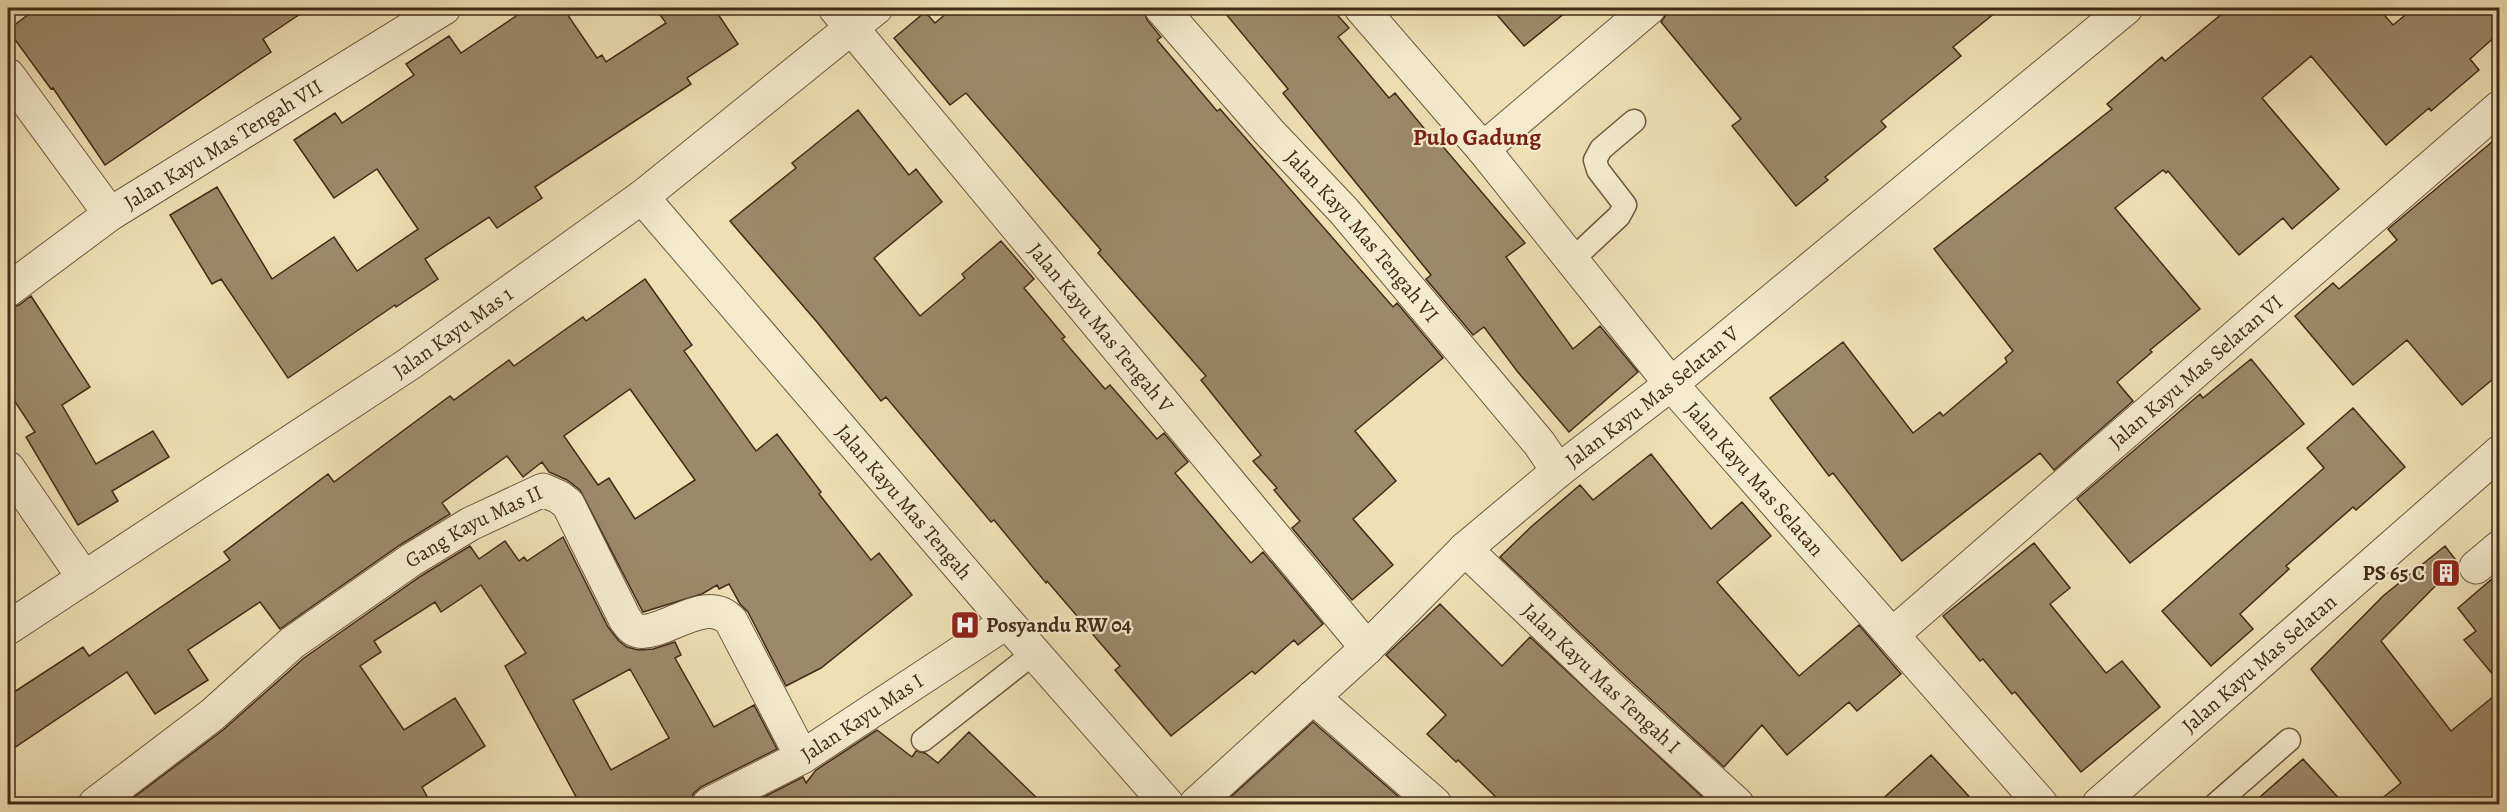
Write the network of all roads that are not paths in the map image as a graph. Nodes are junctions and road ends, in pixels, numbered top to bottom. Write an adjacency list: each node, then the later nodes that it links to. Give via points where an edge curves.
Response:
1 (444, 8): 12 (street, Jalan Kayu Mas Tengah VII)
2 (1161, 8): 18 (street, Jalan Kayu Mas Tengah VI, via 1344,211 1539,443)
3 (1362, 8): 10 (street, Jalan Kayu Mas Selatan)
4 (1649, 8): 10 (street)
5 (2126, 8): 15 (street, Jalan Kayu Mas Selatan V)
6 (854, 14): 11 (street, Jalan Kayu Mas 1); 24 (street, Jalan Kayu Mas Tengah V)
7 (8, 75): 12 (street)
8 (2499, 107): 23 (street, Jalan Kayu Mas Selatan VI)
9 (1634, 121): 13 (lane, via 1601,149 1595,160 1598,170 1625,205 1620,216)
10 (1483, 149): 13 (street, Jalan Kayu Mas Selatan)
11 (642, 197): 20 (street, Jalan Kayu Mas 1, via 409,364); 21 (street, Jalan Kayu Mas Tengah)
12 (110, 214): 14 (street, Jalan Kayu Mas Tengah VII)
13 (1572, 260): 15 (street, Jalan Kayu Mas Selatan)
14 (8, 290)
15 (1671, 384): 18 (street, Jalan Kayu Mas Selatan V); 23 (street, Jalan Kayu Mas Selatan)
16 (2499, 452): 37 (street, Jalan Kayu Mas Selatan)
17 (8, 468): 20 (street)
18 (1558, 471): 19 (street, Jalan Kayu Mas Selatan V)
19 (1465, 549): 24 (street, Jalan Kayu Mas Selatan V); 35 (street, Jalan Kayu Mas Tengah I)
20 (84, 578): 22 (street, Jalan Kayu Mas 1)
21 (1007, 622): 25 (street, Jalan Kayu Mas Tengah); 29 (street, Jalan Kayu Mas I)
22 (8, 628)
23 (1892, 635): 36 (street, Jalan Kayu Mas Selatan)
24 (1366, 648): 26 (street, Jalan Kayu Mas Selatan V)
25 (1034, 653): 27 (lane); 32 (street, Jalan Kayu Mas Tengah)
26 (1313, 697): 33 (street, Jalan Kayu Mas Selatan V); 34 (street)
27 (923, 740)
28 (2289, 740): 38 (lane)
29 (802, 757): 30 (street, Gang Kayu Mas II, via 725,615 719,611 643,631 632,628 568,504 543,490 470,524 292,643 212,715); 31 (street, Jalan Kayu Mas I)
30 (95, 804)
31 (709, 804)
32 (1167, 804)
33 (1196, 804)
34 (1436, 804)
35 (1737, 804)
36 (2041, 804)
37 (2100, 804)
38 (2216, 804)

